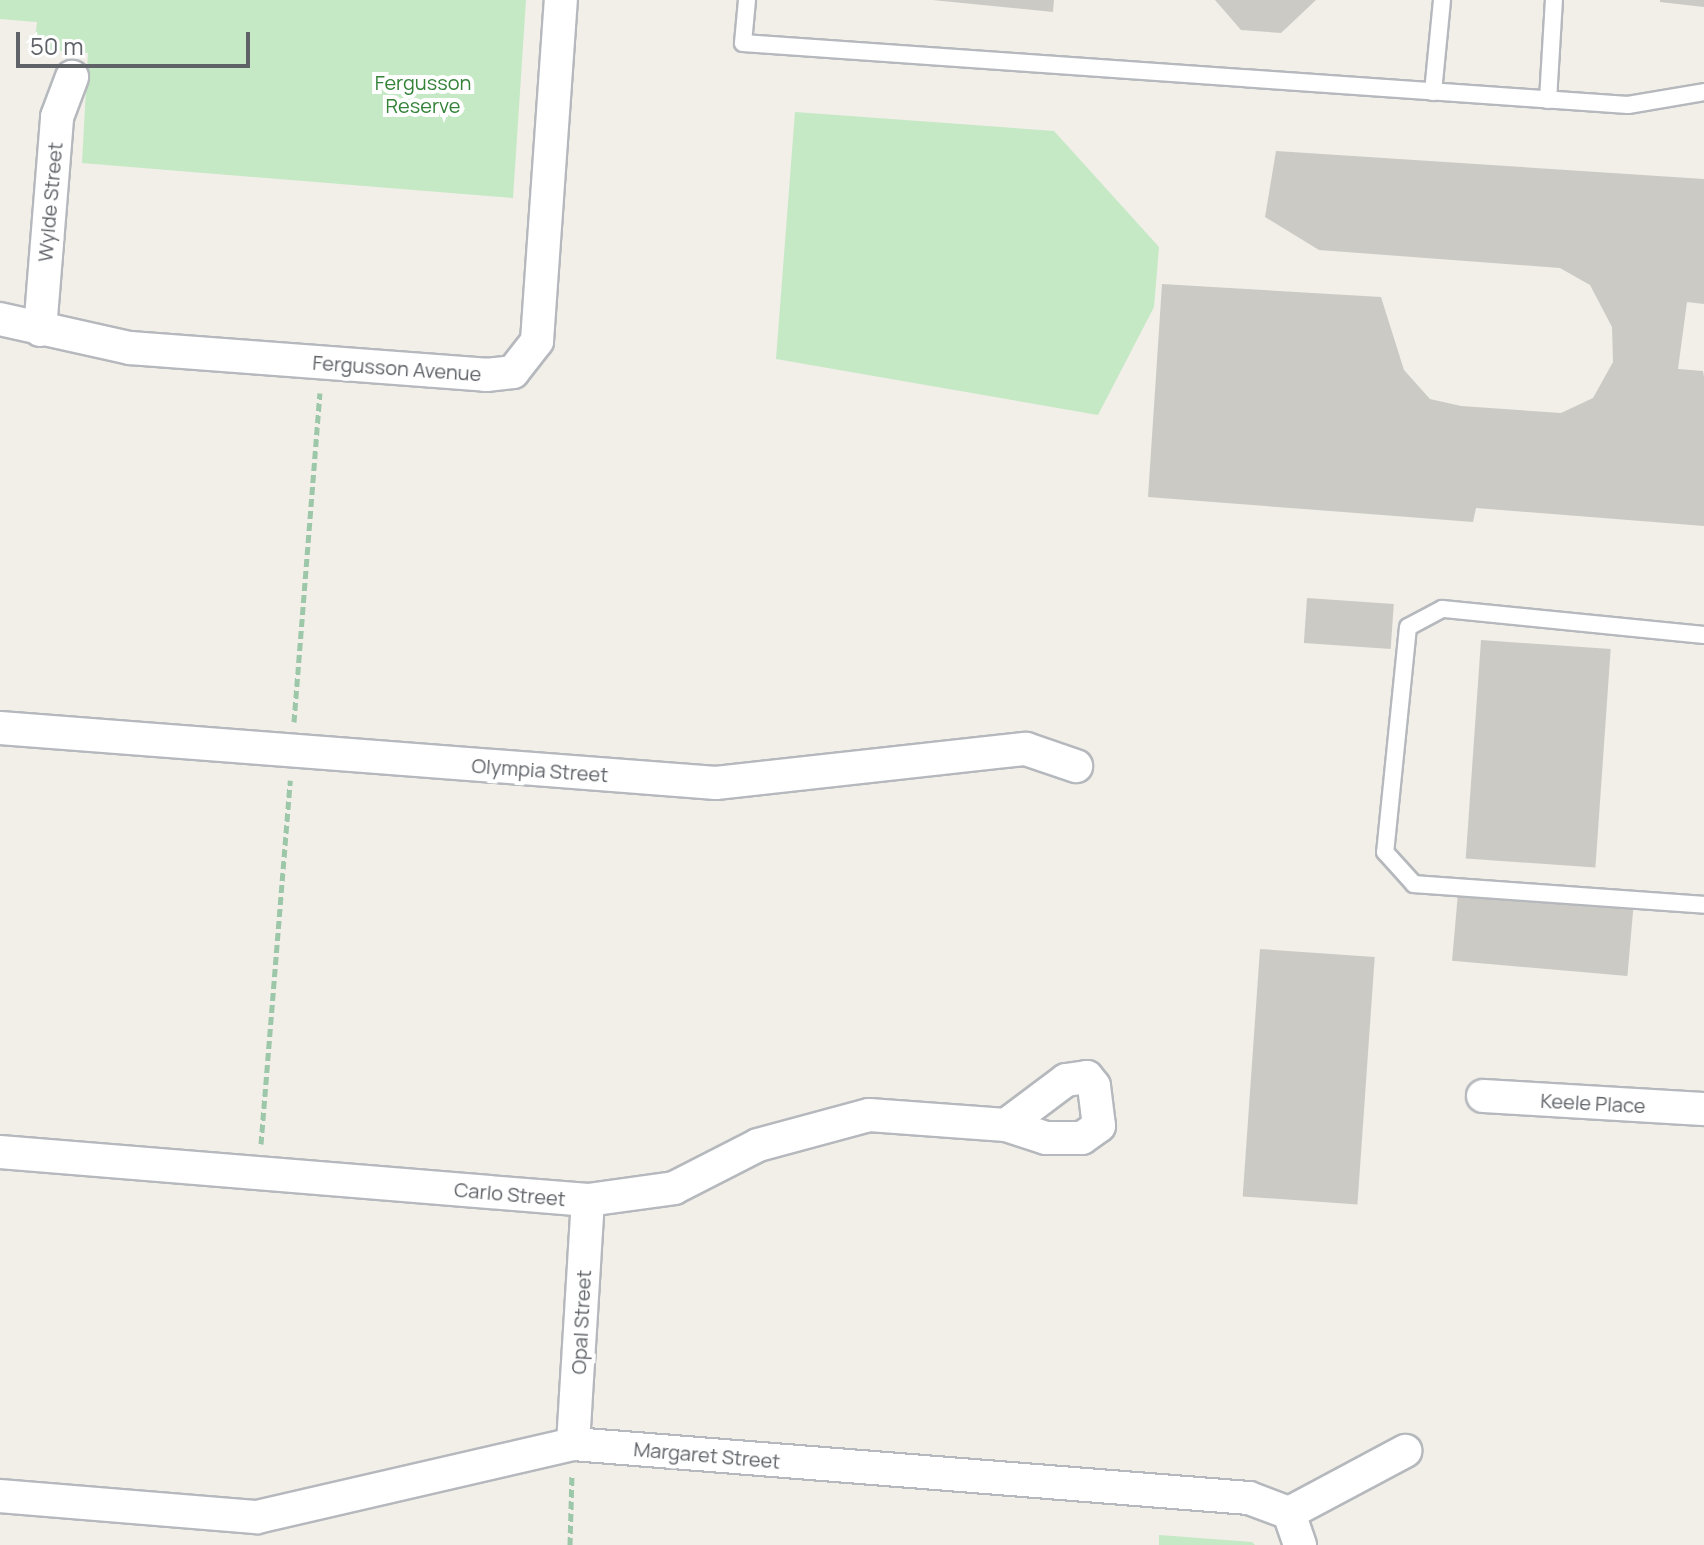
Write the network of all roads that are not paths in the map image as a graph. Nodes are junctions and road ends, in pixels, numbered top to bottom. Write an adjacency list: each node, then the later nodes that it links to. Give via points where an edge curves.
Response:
1 (561, 0): 10 (street, Fergusson Avenue, via 537,341 513,372 486,375 130,348)
2 (747, 0): 6 (lane, via 743,43)
3 (1442, 0): 6 (lane)
4 (1554, 0): 8 (lane)
5 (72, 77): 10 (street, Wylde Street, via 57,117)
6 (1433, 92): 8 (lane)
7 (1704, 92): 8 (lane, via 1628,105)
8 (1548, 100)
9 (0, 319): 10 (street, Fergusson Avenue)
10 (40, 330)
11 (1704, 635): 14 (lane, via 1442,609 1408,627 1385,852 1414,884)
12 (0, 728): 13 (street, Olympia Street, via 716,783 1026,749)
13 (1076, 766)
14 (1704, 905)
15 (1483, 1096): 16 (street, Keele Place)
16 (1704, 1109)
17 (1006, 1125): 19 (street, Carlo Street, via 869,1115 758,1145 674,1188)
18 (0, 1152): 19 (street, Carlo Street)
19 (588, 1200): 20 (street, Opal Street)
20 (573, 1444): 22 (street, Margaret Street, via 257,1517); 23 (street, Margaret Street, via 1249,1498)
21 (1405, 1451): 23 (street)
22 (0, 1496)
23 (1289, 1513): 24 (street)
24 (1300, 1545)

